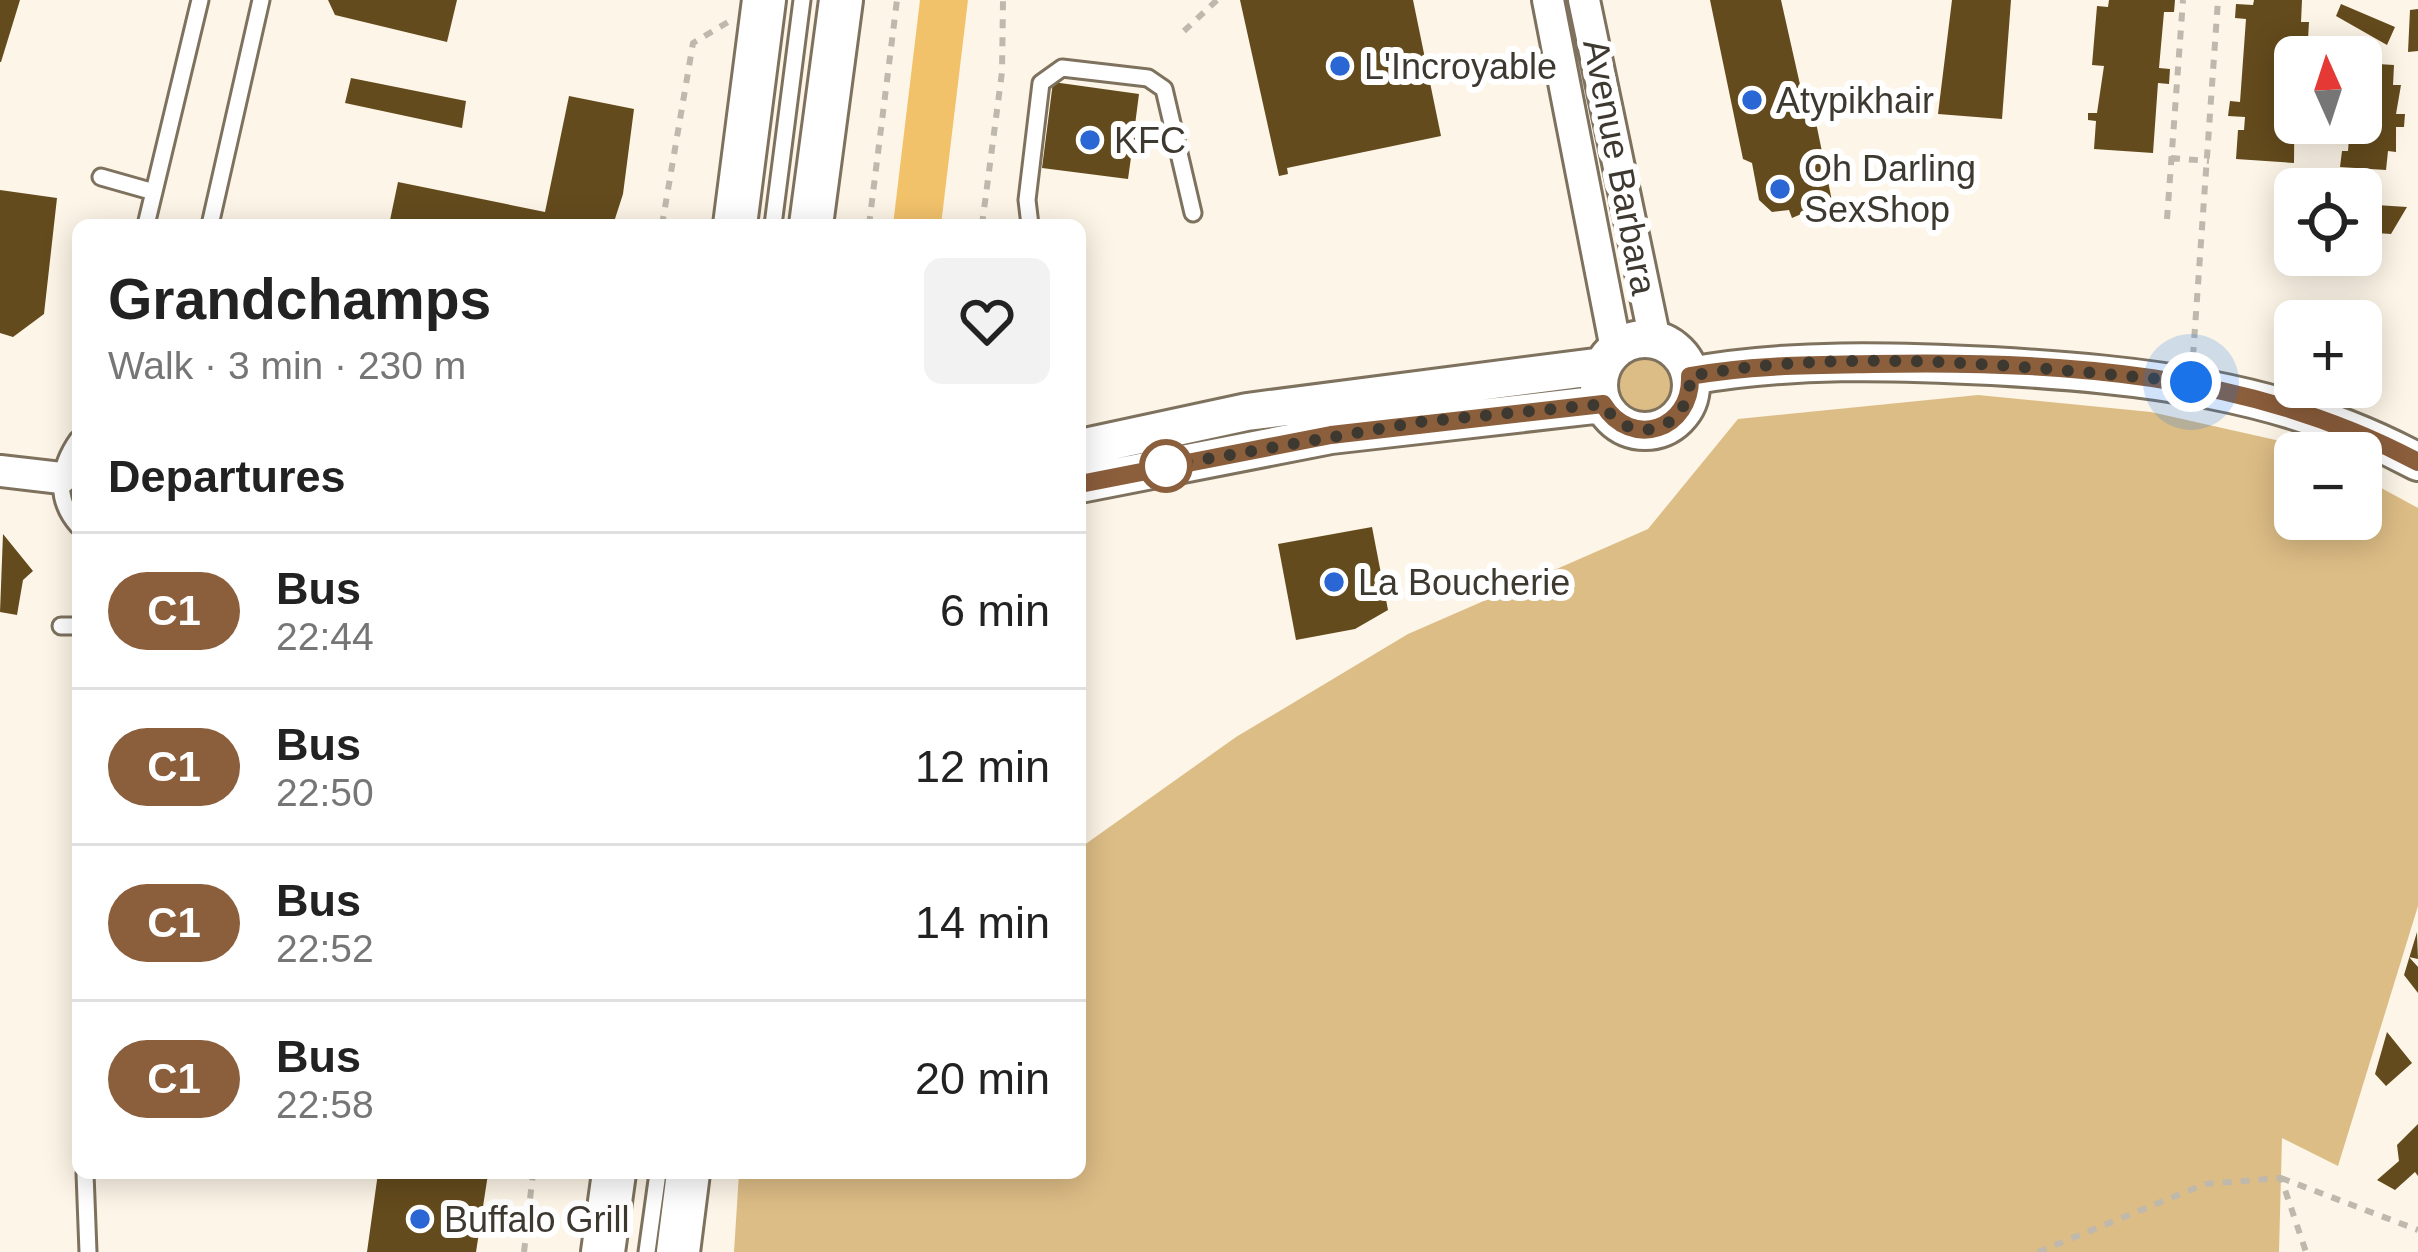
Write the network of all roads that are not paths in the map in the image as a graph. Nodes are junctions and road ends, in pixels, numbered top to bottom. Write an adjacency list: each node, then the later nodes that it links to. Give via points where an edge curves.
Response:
1 (200, 0): 9 (lane)
2 (261, 0): 12 (lane)
3 (802, 0): 14 (lane)
4 (841, 0): 15 (main road)
5 (1548, 0): 18 (street, Avenue Barbara)
6 (1584, 0): 17 (street, Avenue Barbara)
7 (747, 10): 13 (main road)
8 (101, 177): 9 (lane)
9 (154, 192): 11 (lane)
10 (1193, 213): 16 (lane, via 1164,88 1148,78 1062,68 1041,83)
11 (147, 219)
12 (212, 219)
13 (735, 219)
14 (774, 219)
15 (812, 219)
16 (1029, 219)
17 (1654, 340): 18 (street); 19 (street, via 1678,353)
18 (1609, 358): 20 (street); 21 (street, via 1247,412)
19 (1690, 376): 20 (street, via 1678,418 1651,431 1622,425); 23 (street, via 1741,367 1927,363 2191,382 2345,425)
20 (1603, 404): 26 (street, via 1331,435)
21 (1086, 447)
22 (72, 453): 25 (lane)
23 (2418, 462)
24 (0, 471): 25 (street)
25 (61, 478): 27 (lane)
26 (1086, 483)
27 (72, 516)
28 (86, 1179): 32 (lane)
29 (613, 1179): 33 (main road)
30 (657, 1179): 34 (lane)
31 (687, 1179): 35 (main road)
32 (88, 1252)
33 (603, 1252)
34 (647, 1252)
35 (678, 1252)

